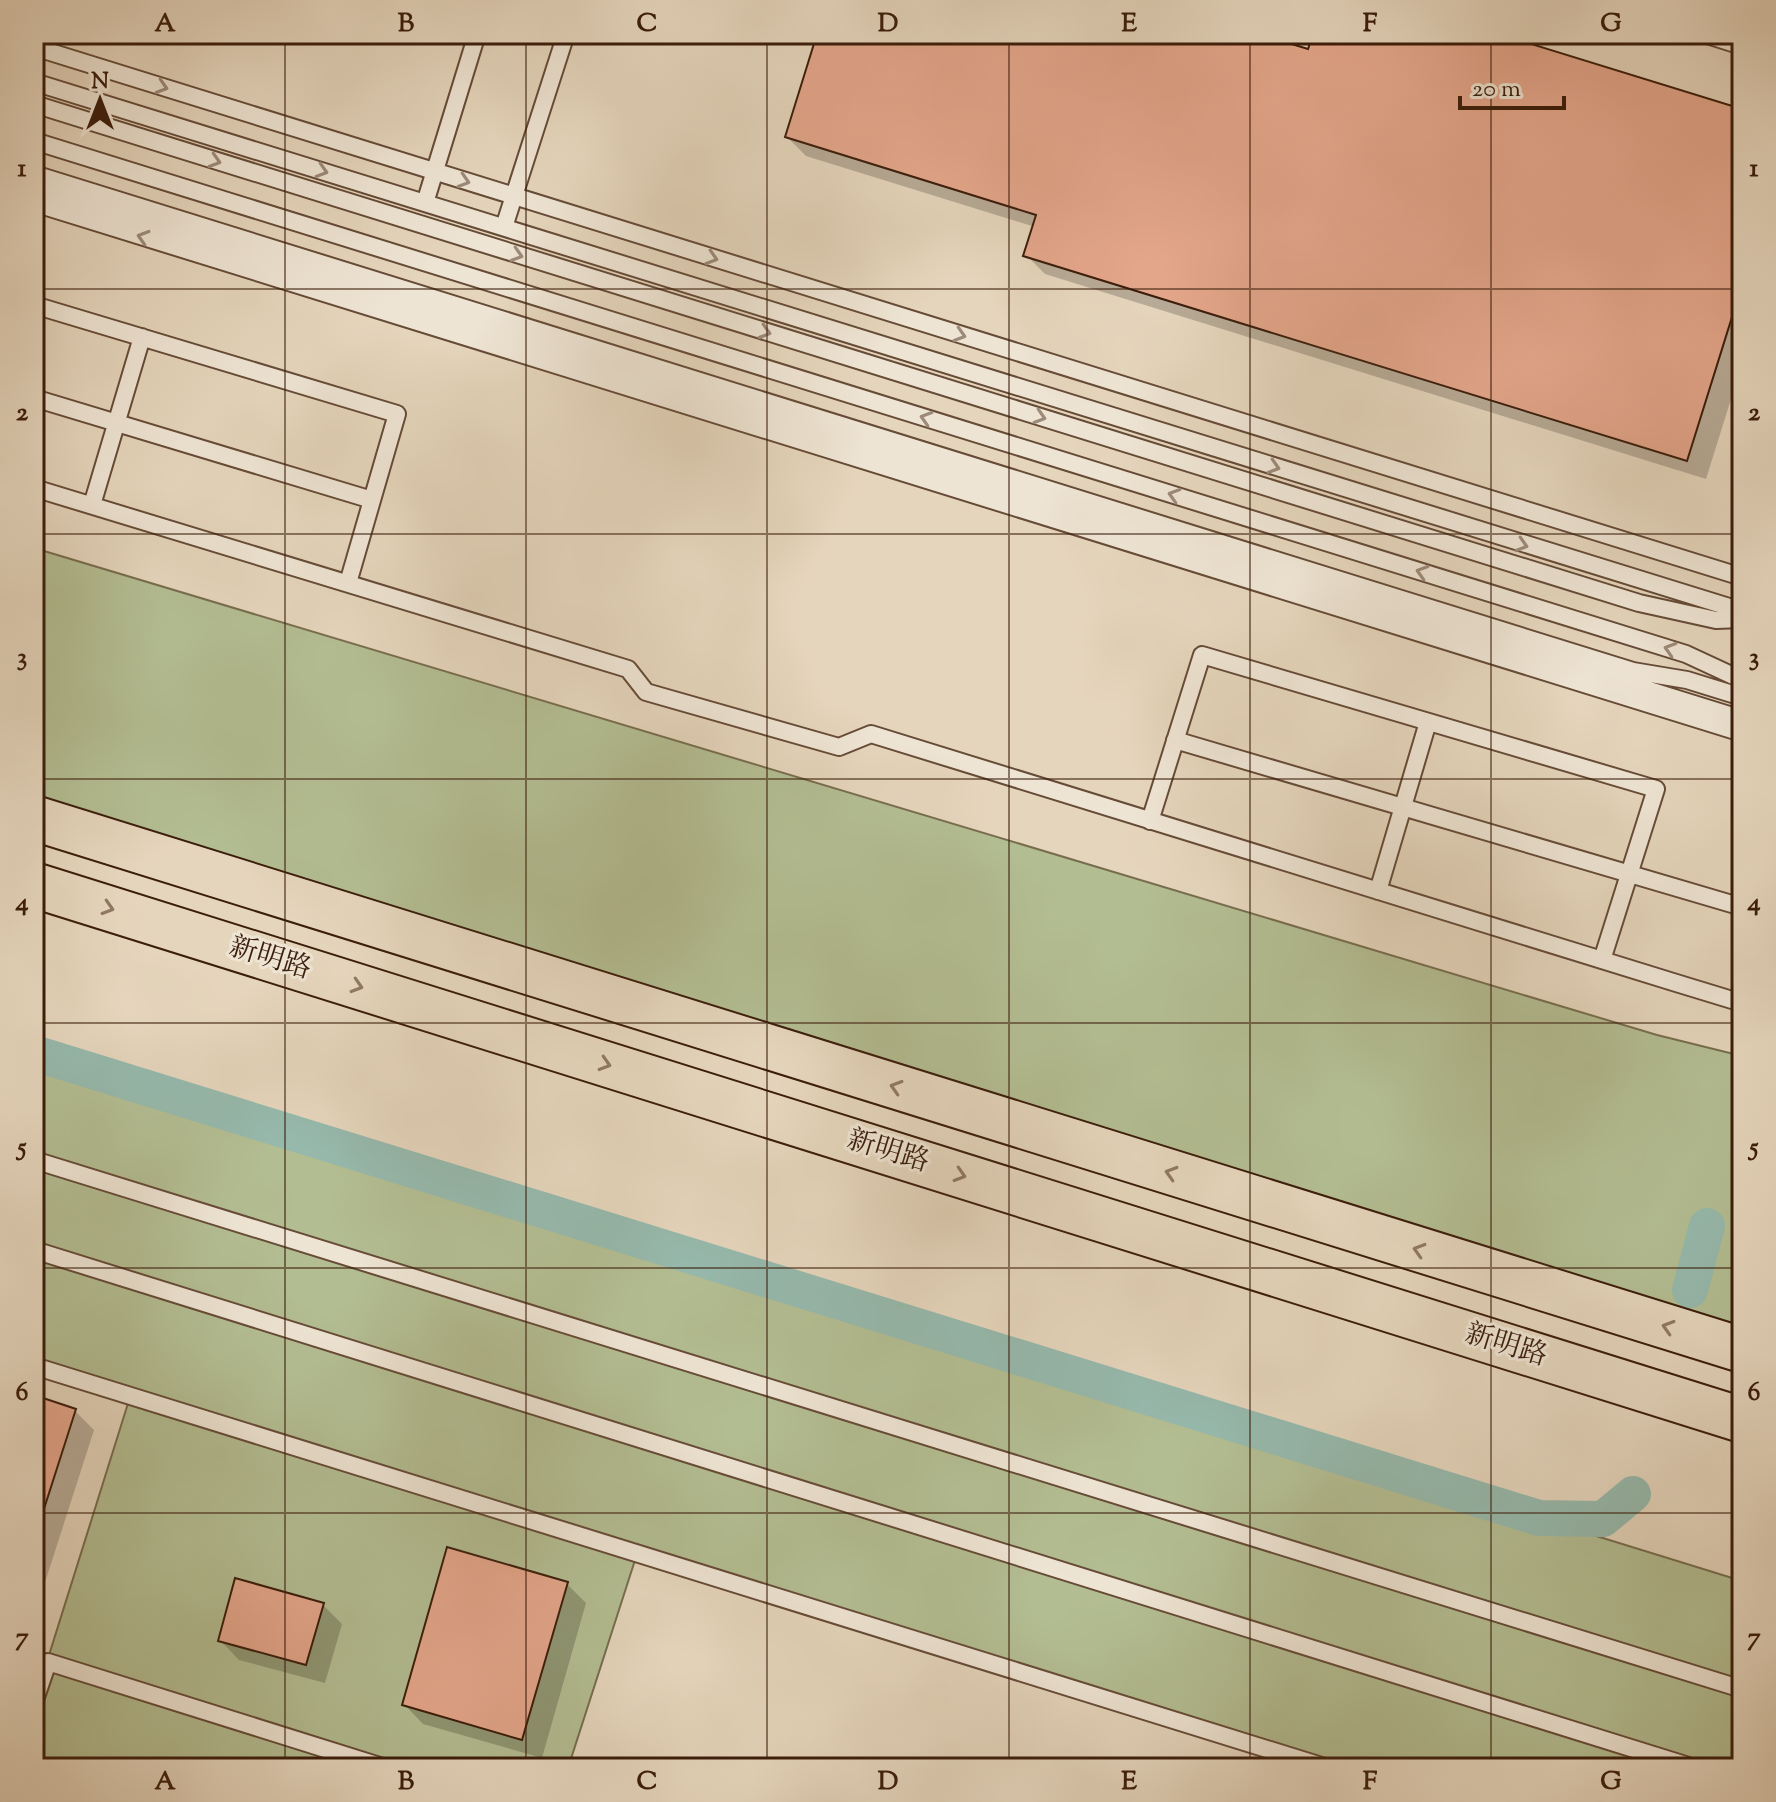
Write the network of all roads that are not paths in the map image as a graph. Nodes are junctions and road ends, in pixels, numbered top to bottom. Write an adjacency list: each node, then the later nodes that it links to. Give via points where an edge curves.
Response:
1 (477, 34): 9 (lane)
2 (566, 34): 12 (lane)
3 (1704, 34): 4 (lane)
4 (1742, 46)
5 (34, 47): 9 (lane, one-way to 9)
6 (34, 82): 14 (lane, one-way to 14)
7 (34, 104): 26 (lane, one-way to 26, via 1639,603 1716,620)
8 (34, 141): 27 (lane, one-way to 8, via 1671,649)
9 (434, 172): 12 (lane, one-way to 12); 14 (lane)
10 (34, 174): 28 (lane, via 1633,671)
11 (34, 188): 29 (lane)
12 (514, 196): 15 (lane); 23 (lane, one-way to 23)
13 (34, 203): 31 (lane, one-way to 13)
14 (425, 203): 15 (lane)
15 (504, 227): 25 (lane, one-way to 25)
16 (34, 305): 17 (lane)
17 (142, 337): 19 (lane); 21 (lane, via 397,414)
18 (34, 398): 19 (lane)
19 (116, 423): 21 (lane); 22 (lane)
20 (34, 488): 22 (lane)
21 (372, 500): 24 (lane)
22 (92, 505): 24 (lane)
23 (1742, 577)
24 (348, 583): 35 (lane, via 628,669 646,692 839,747 871,734)
25 (1742, 611)
26 (1742, 619)
27 (1742, 680)
28 (1742, 697)
29 (1742, 719)
30 (1428, 722): 32 (lane, via 1202,655); 33 (lane); 36 (lane, via 1656,789)
31 (1742, 733)
32 (1175, 740): 33 (lane); 35 (lane)
33 (1403, 807): 36 (lane); 38 (lane)
34 (34, 818): 44 (main road, one-way to 34)
35 (1150, 821): 38 (lane)
36 (1627, 873): 39 (lane); 40 (lane)
37 (34, 885): 46 (main road, 新明路, one-way to 46)
38 (1378, 891): 40 (lane)
39 (1742, 907)
40 (1602, 960): 41 (lane)
41 (1742, 1000)
42 (34, 1160): 47 (lane)
43 (34, 1250): 51 (lane)
44 (1742, 1350)
45 (34, 1366): 50 (lane)
46 (1742, 1420)
47 (1742, 1689)
48 (34, 1703): 49 (lane, via 48,1662)
49 (386, 1768)
50 (1328, 1768)
51 (1695, 1768)

